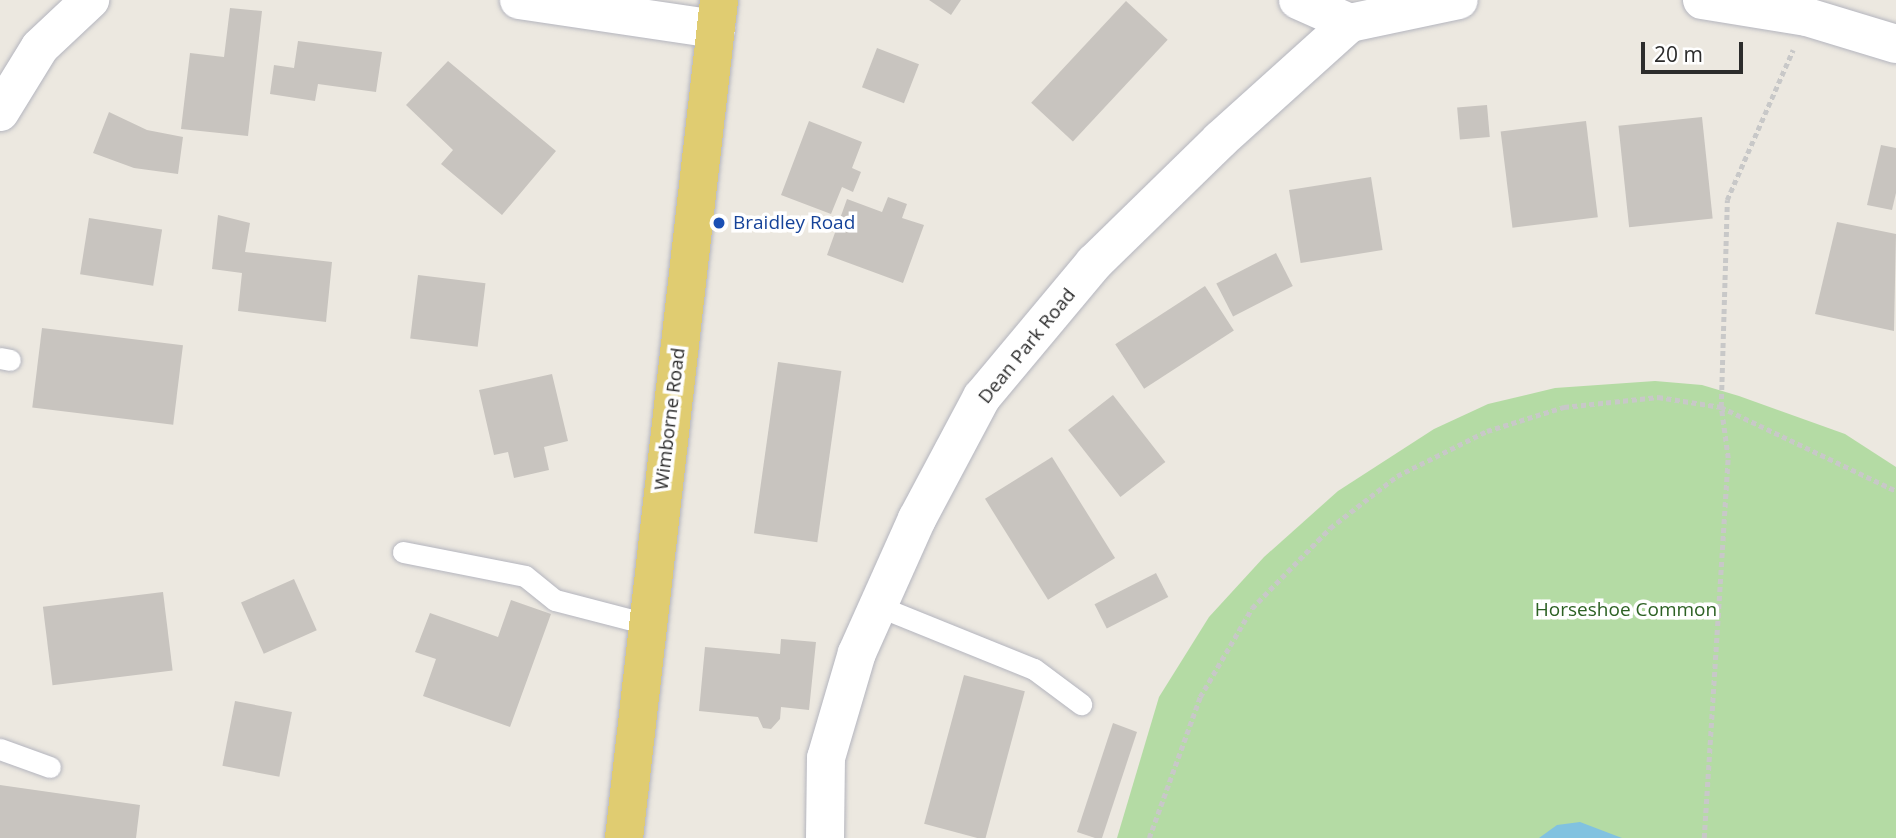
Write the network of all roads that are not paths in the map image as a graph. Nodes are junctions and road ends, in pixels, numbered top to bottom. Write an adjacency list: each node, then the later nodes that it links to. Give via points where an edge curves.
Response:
1 (90, 0): 9 (street, via 40,47)
2 (521, 0): 6 (street)
3 (1298, 0): 7 (street)
4 (1459, 0): 7 (street)
5 (1702, 0): 8 (street, via 1807,17)
6 (718, 15): 12 (main road, Wimborne Road)
7 (1350, 23): 11 (street, Dean Park Road, via 1220,140 1094,263 982,397 917,519)
8 (1896, 44)
9 (0, 111)
10 (403, 552): 12 (lane, via 525,576 555,600)
11 (878, 606): 13 (lane, via 1034,669); 17 (street, Dean Park Road, via 857,653 826,758)
12 (647, 624): 16 (main road, Wimborne Road)
13 (1081, 704)
14 (0, 749): 15 (lane)
15 (50, 767)
16 (626, 837)
17 (825, 838)

